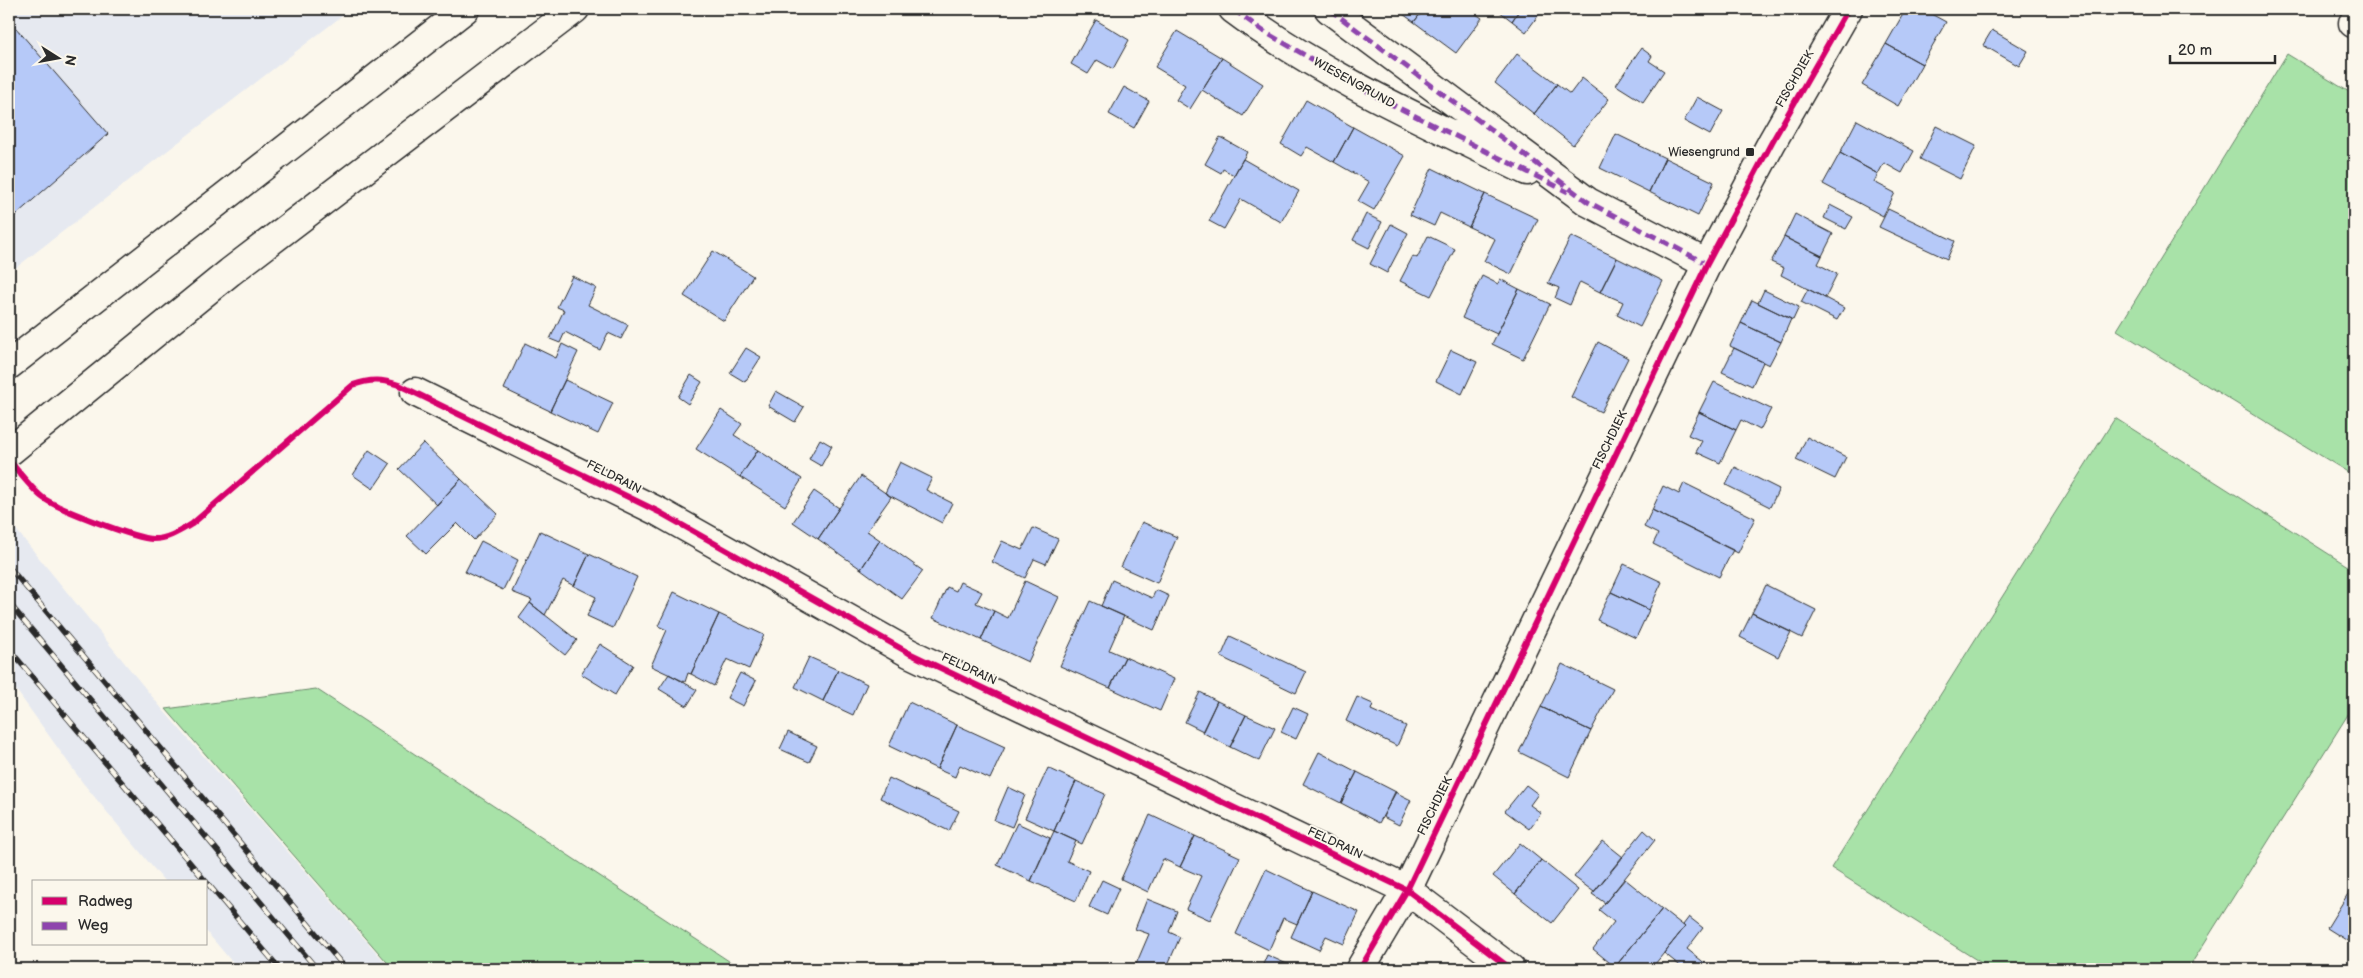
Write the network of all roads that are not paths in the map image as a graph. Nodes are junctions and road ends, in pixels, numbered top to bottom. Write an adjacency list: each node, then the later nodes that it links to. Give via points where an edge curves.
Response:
1 (465, 9): 8 (main road)
2 (575, 9): 10 (main road, via 230,272)
3 (1233, 9): 6 (main road, WIESENGRUND, via 1263,31 1379,98)
4 (1329, 9): 6 (main road, WIESENGRUND)
5 (1848, 9): 7 (main road, FISCHDIEK)
6 (1588, 202): 7 (main road, WIESENGRUND)
7 (1706, 264): 11 (main road, FISCHDIEK)
8 (9, 365)
9 (415, 392): 11 (main road, FELDRAIN, via 659,512 901,649)
10 (9, 452)
11 (1407, 890): 12 (main road, FISCHDIEK); 13 (main road, FELDRAIN)
12 (1360, 969)
13 (1511, 969)

